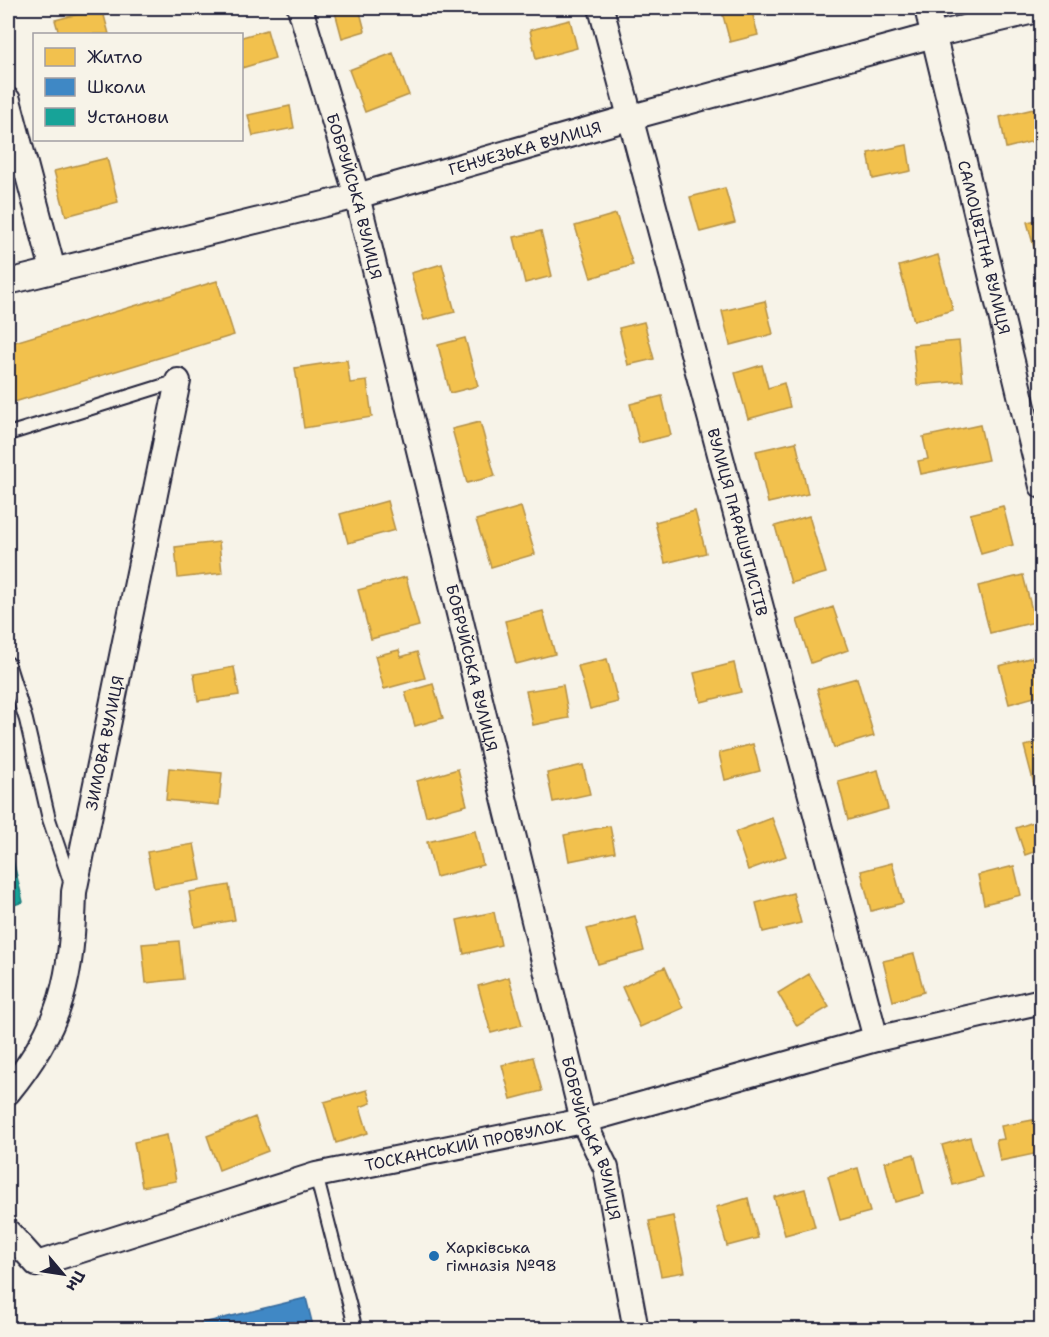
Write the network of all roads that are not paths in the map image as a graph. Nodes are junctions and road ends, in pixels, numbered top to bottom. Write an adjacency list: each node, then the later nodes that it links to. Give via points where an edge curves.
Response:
1 (300, 8): 8 (street, БОБРУЙСЬКА ВУЛИЦЯ)
2 (602, 8): 7 (street, ВУЛИЦЯ ПАРАШУТИСТІВ)
3 (927, 8): 5 (street, САМОЦВІТНА ВУЛИЦЯ)
4 (1041, 9): 5 (street, ГЕНУЕЗЬКА ВУЛИЦЯ)
5 (934, 35): 7 (street, ГЕНУЕЗЬКА ВУЛИЦЯ); 13 (street, САМОЦВІТНА ВУЛИЦЯ)
6 (8, 100): 9 (street)
7 (632, 117): 8 (street, ГЕНУЕЗЬКА ВУЛИЦЯ); 17 (street, ВУЛИЦЯ ПАРАШУТИСТІВ)
8 (357, 196): 9 (street, ГЕНУЕЗЬКА ВУЛИЦЯ); 19 (street, БОБРУЙСЬКА ВУЛИЦЯ)
9 (53, 270): 10 (street, ГЕНУЕЗЬКА ВУЛИЦЯ)
10 (8, 282)
11 (178, 381): 12 (lane); 15 (street, ЗИМОВА ВУЛИЦЯ)
12 (8, 434)
13 (1041, 486)
14 (8, 663): 15 (lane, via 49,819)
15 (74, 892): 18 (street, ЗИМОВА ВУЛИЦЯ, via 68,979 53,1026 28,1068)
16 (1041, 1001): 17 (street, ТОСКАНСЬКИЙ ПРОВУЛОК)
17 (876, 1039): 19 (street, ТОСКАНСЬКИЙ ПРОВУЛОК)
18 (8, 1092)
19 (583, 1121): 20 (street, ТОСКАНСЬКИЙ ПРОВУЛОК); 23 (street, БОБРУЙСЬКА ВУЛИЦЯ, via 606,1168)
20 (316, 1175): 21 (street, ТОСКАНСЬКИЙ ПРОВУЛОК, via 37,1264); 22 (lane)
21 (8, 1232)
22 (356, 1329)
23 (636, 1329)

